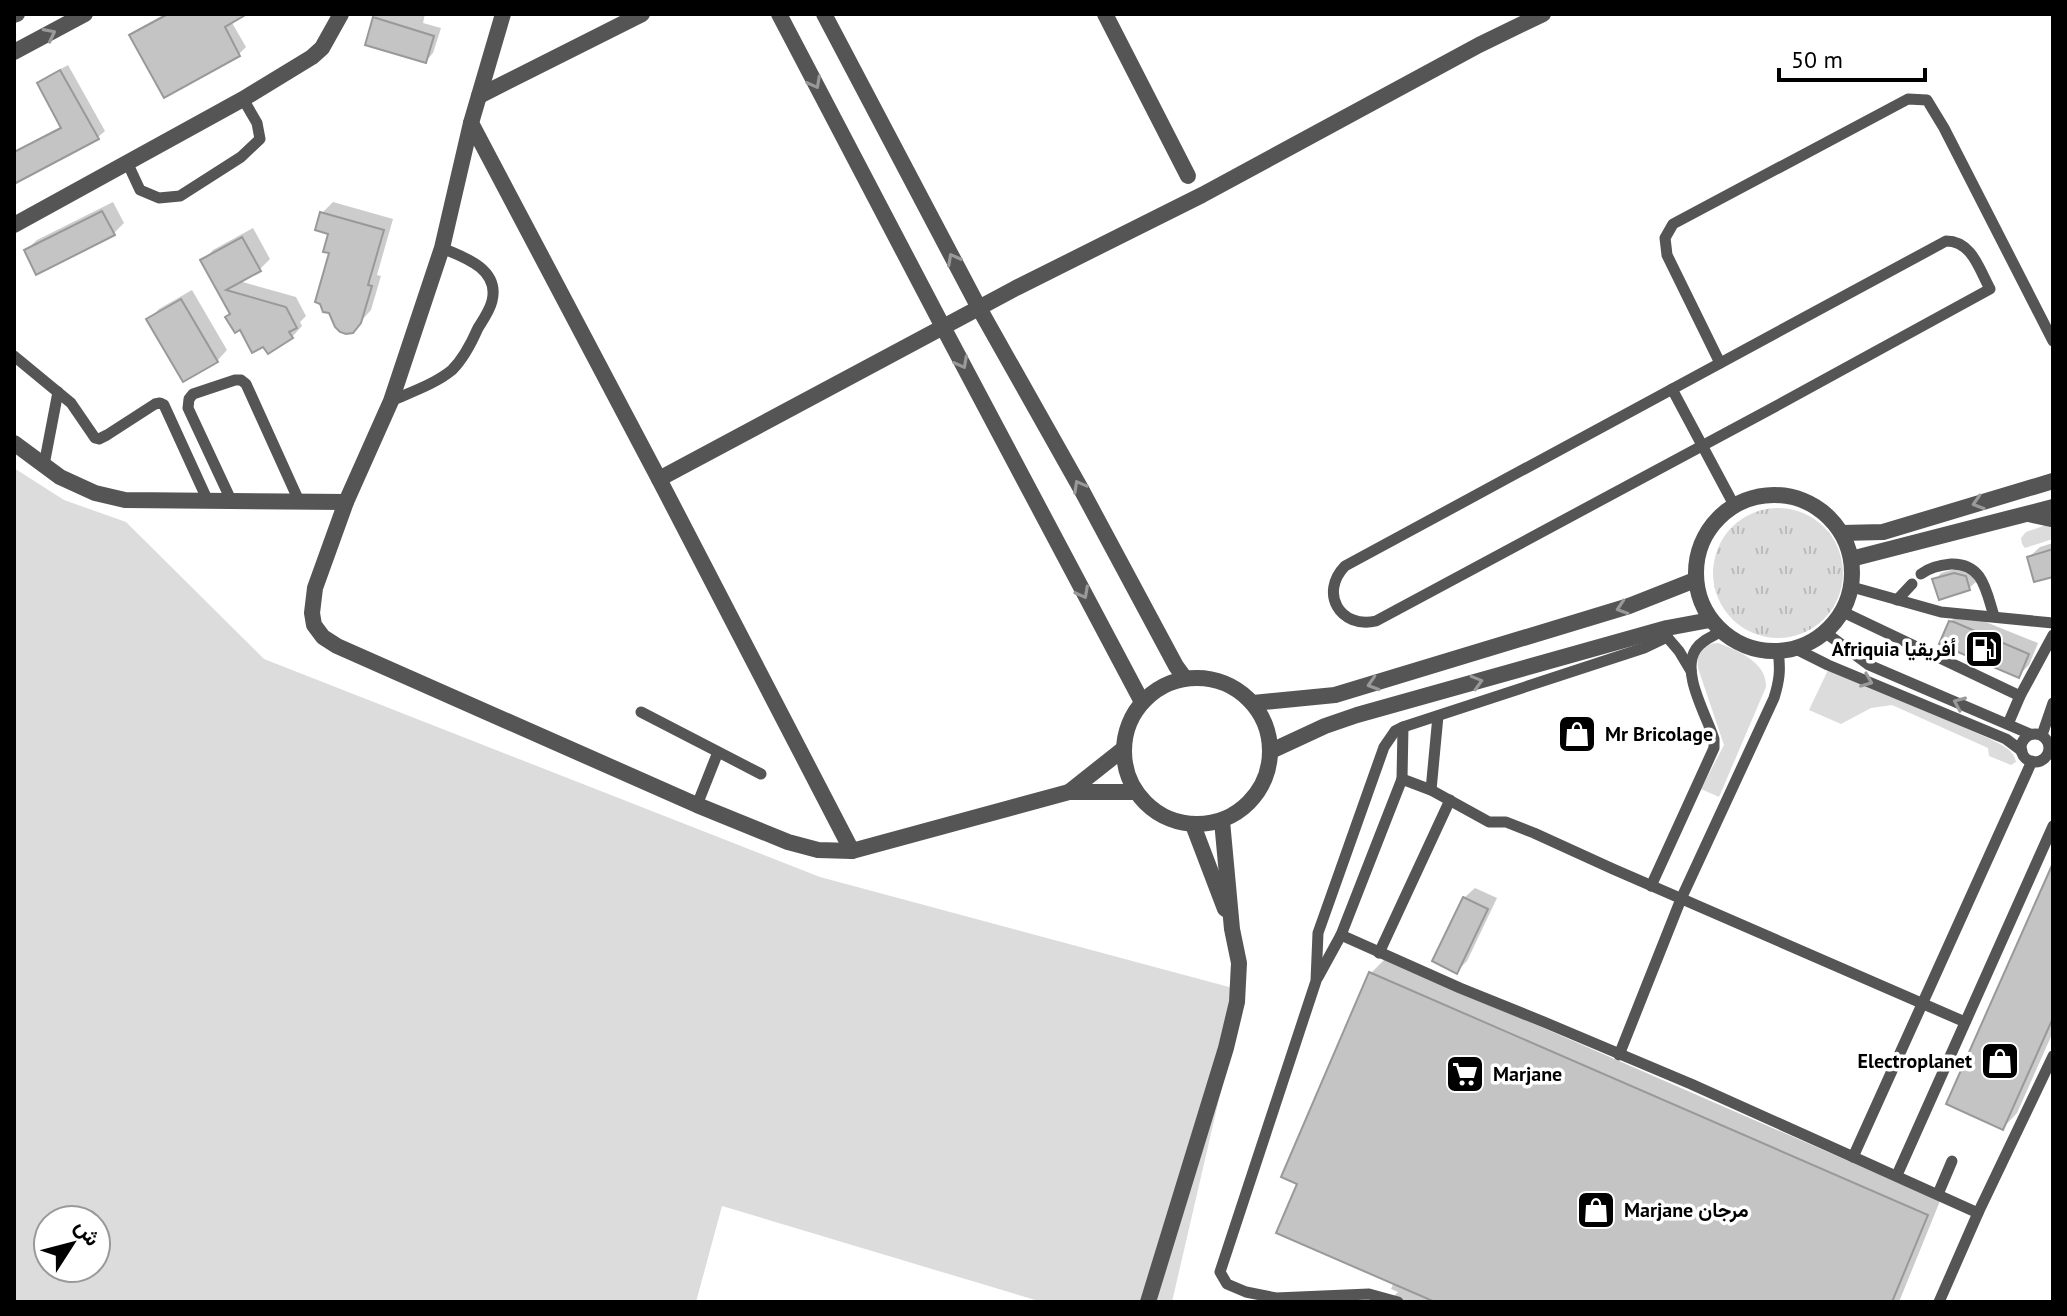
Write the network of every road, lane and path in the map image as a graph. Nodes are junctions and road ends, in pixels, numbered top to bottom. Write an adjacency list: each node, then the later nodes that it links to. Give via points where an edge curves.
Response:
1 (85, 14): 9 (street, one-way to 1)
2 (341, 14): 11 (street, via 312,57)
3 (503, 14): 10 (street)
4 (642, 14): 10 (street)
5 (779, 14): 18 (street, one-way to 18)
6 (824, 14): 17 (street, one-way to 6)
7 (1105, 14): 14 (street)
8 (1543, 14): 17 (street)
9 (14, 52)
10 (479, 96): 12 (street)
11 (243, 99): 13 (street); 13 (lane, via 260,139 180,196 159,198 140,190)
12 (471, 123): 16 (street); 28 (street)
13 (127, 162): 15 (street)
14 (1188, 176)
15 (14, 225)
16 (442, 248): 24 (street); 24 (lane, via 482,269 490,278 492,300 465,356 451,371)
17 (979, 308): 18 (street); 55 (street, one-way to 17)
18 (943, 327): 28 (street); 57 (street, one-way to 57)
19 (2053, 341): 21 (lane, via 1944,128 1927,100 1908,99 1673,224 1665,238 1667,255)
20 (14, 356): 23 (lane)
21 (1720, 363): 22 (lane); 26 (lane, via 1946,241 1968,249 1990,289)
22 (1672, 389): 26 (lane); 26 (lane, via 1345,566 1334,580 1337,607 1358,622 1376,621)
23 (58, 392): 27 (lane); 30 (lane, via 99,439 155,404 164,405)
24 (391, 401): 33 (street)
25 (14, 443): 27 (street)
26 (1702, 446): 34 (lane)
27 (44, 465): 30 (street, via 95,493 125,500)
28 (659, 479): 80 (street)
29 (2053, 481): 38 (street, one-way to 38, via 1883,532)
30 (207, 499): 31 (street)
31 (231, 500): 32 (street); 32 (lane, via 188,408 193,394 241,380)
32 (299, 501): 33 (street)
33 (346, 502): 76 (street, via 315,588 312,613 323,637)
34 (1734, 505): 38 (street, via 1757,496 1805,501); 41 (street, via 1704,537)
35 (2053, 507): 36 (street)
36 (2026, 515): 37 (lane); 39 (street)
37 (2053, 522)
38 (1842, 533): 39 (street)
39 (1851, 559): 43 (street)
40 (1921, 574): 46 (lane, via 1943,564 1973,568)
41 (1695, 580): 48 (street, via 1700,601); 58 (street, one-way to 58, via 1629,606 1335,695)
42 (1912, 584): 44 (lane)
43 (1852, 587): 44 (lane); 45 (street)
44 (1897, 600): 46 (lane, via 1941,612)
45 (1843, 612): 50 (street); 56 (lane)
46 (1994, 616): 47 (lane)
47 (2053, 623)
48 (1716, 626): 49 (street); 53 (street, via 1752,649); 54 (lane, via 1697,647)
49 (1667, 633): 54 (lane); 61 (lane, via 1644,648); 66 (street, one-way to 49, via 1357,715)
50 (1826, 633): 52 (street); 62 (lane, one-way to 50, via 1869,665)
51 (2053, 635): 56 (lane)
52 (1796, 649): 53 (street); 67 (lane, one-way to 67, via 2006,739)
53 (1778, 652): 82 (lane, via 1780,680 1774,698)
54 (1691, 672): 81 (lane, via 1714,748)
55 (1184, 677): 57 (street, via 1151,691); 58 (street, via 1215,679)
56 (2020, 696): 62 (lane)
57 (1142, 702): 65 (street, via 1130,718)
58 (1253, 703): 66 (street, via 1264,719)
59 (2052, 708): 64 (lane)
60 (641, 712): 68 (lane)
61 (1438, 716): 63 (lane); 72 (lane)
62 (2008, 724): 64 (lane)
63 (1403, 727): 71 (lane); 86 (lane, via 1384,747 1318,933)
64 (2036, 735): 67 (lane, via 2023,741); 69 (lane, via 2049,744 2047,755)
65 (1122, 750): 73 (street); 74 (street)
66 (1271, 751): 77 (street, via 1267,775 1254,798)
67 (2022, 751): 69 (lane)
68 (718, 752): 70 (lane); 76 (lane)
69 (2032, 761): 87 (lane)
70 (761, 774)
71 (1402, 779): 72 (lane); 84 (lane)
72 (1431, 790): 75 (lane)
73 (1069, 792): 74 (street); 80 (street)
74 (1134, 792): 78 (street, via 1147,806)
75 (1450, 800): 81 (lane, via 1489,822 1520,827); 85 (lane)
76 (697, 805): 80 (street, via 802,847)
77 (1222, 821): 78 (street); 83 (street)
78 (1193, 825): 83 (street)
79 (2053, 826): 88 (lane)
80 (852, 851)
81 (1651, 886): 82 (lane)
82 (1681, 899): 87 (lane); 89 (lane)
83 (1232, 929): 96 (street, via 1239,963 1237,1002)
84 (1341, 935): 85 (lane); 86 (lane)
85 (1379, 953): 89 (lane)
86 (1316, 981): 97 (lane, via 1220,1272 1227,1284 1276,1298 1369,1294)
87 (1923, 1003): 88 (lane); 91 (lane)
88 (1965, 1022): 93 (lane)
89 (1619, 1055): 91 (lane)
90 (2053, 1056): 95 (lane)
91 (1853, 1157): 93 (lane)
92 (1952, 1161): 94 (lane)
93 (1897, 1175): 94 (lane)
94 (1938, 1194): 95 (lane)
95 (1978, 1213): 98 (lane)
96 (1148, 1302)
97 (1398, 1302)
98 (1939, 1302)

